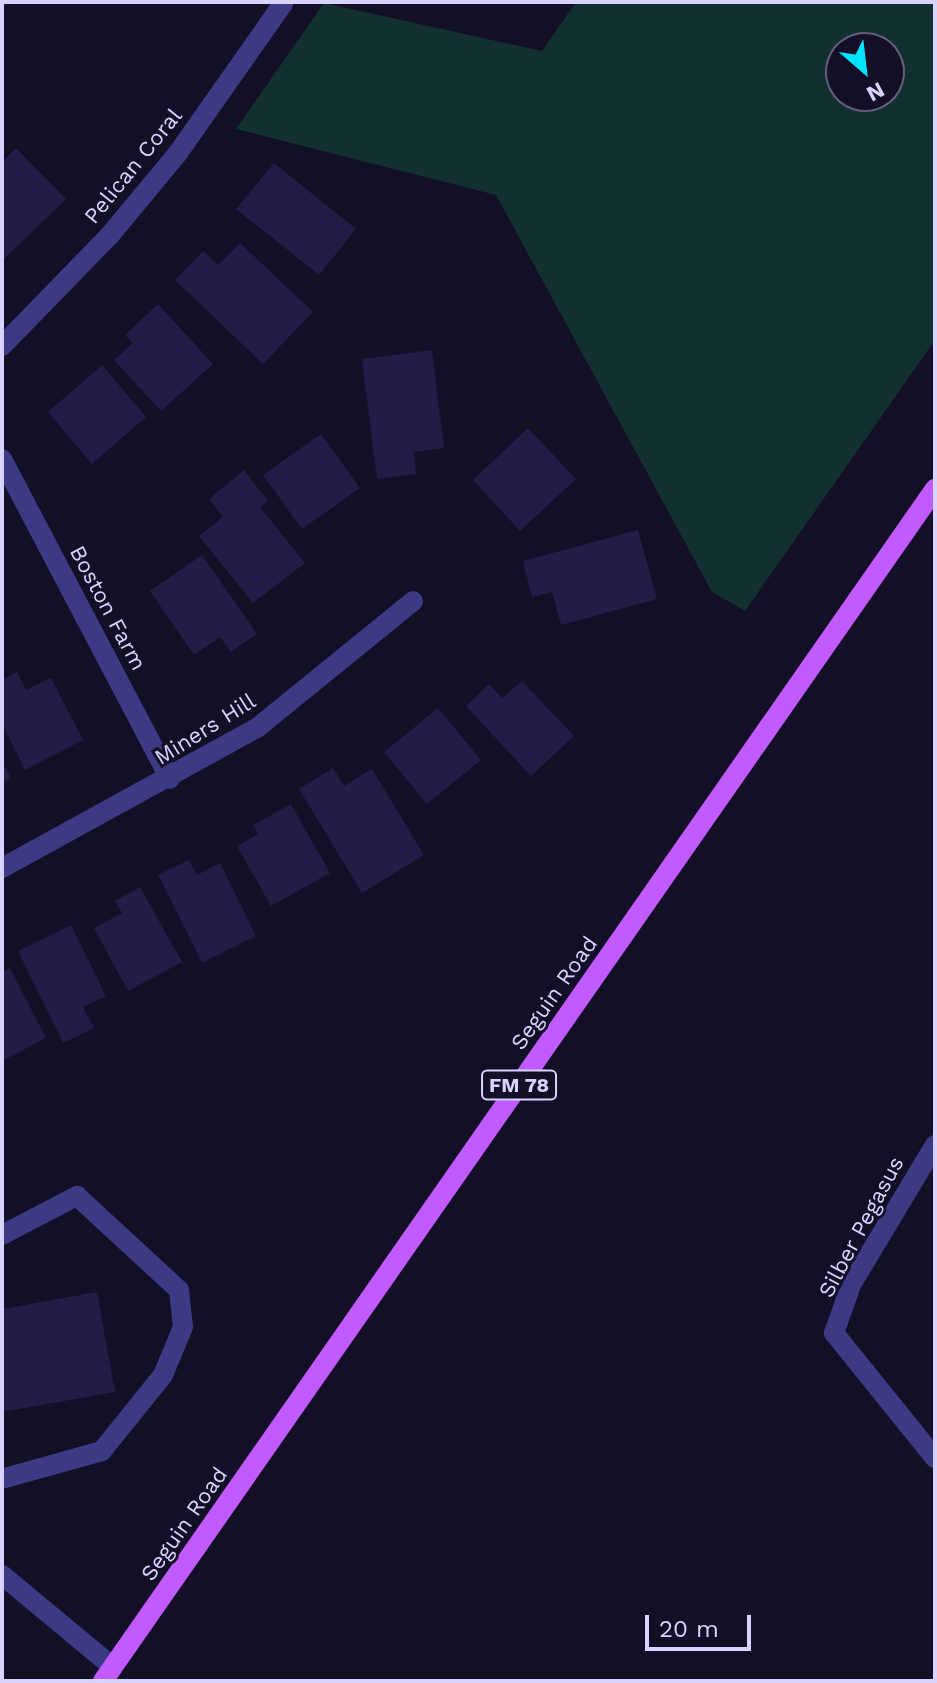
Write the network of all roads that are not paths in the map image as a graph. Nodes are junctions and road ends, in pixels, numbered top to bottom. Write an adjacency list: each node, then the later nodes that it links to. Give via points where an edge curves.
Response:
1 (284, 2): 2 (street, Pelican Coral, via 110,235)
2 (2, 346)
3 (2, 459): 6 (street, Boston Farm)
4 (935, 489): 13 (main road, Seguin Road / FM 78)
5 (413, 601): 6 (street, Miners Hill, via 257,728)
6 (170, 779): 7 (street, Miners Hill)
7 (2, 868)
8 (935, 1145): 10 (street, Silber Pegasus, via 851,1285 834,1333)
9 (2, 1235): 11 (street, via 77,1196 179,1290 183,1327 163,1375 102,1451)
10 (935, 1458)
11 (2, 1479)
12 (2, 1575): 13 (street)
13 (108, 1674)

